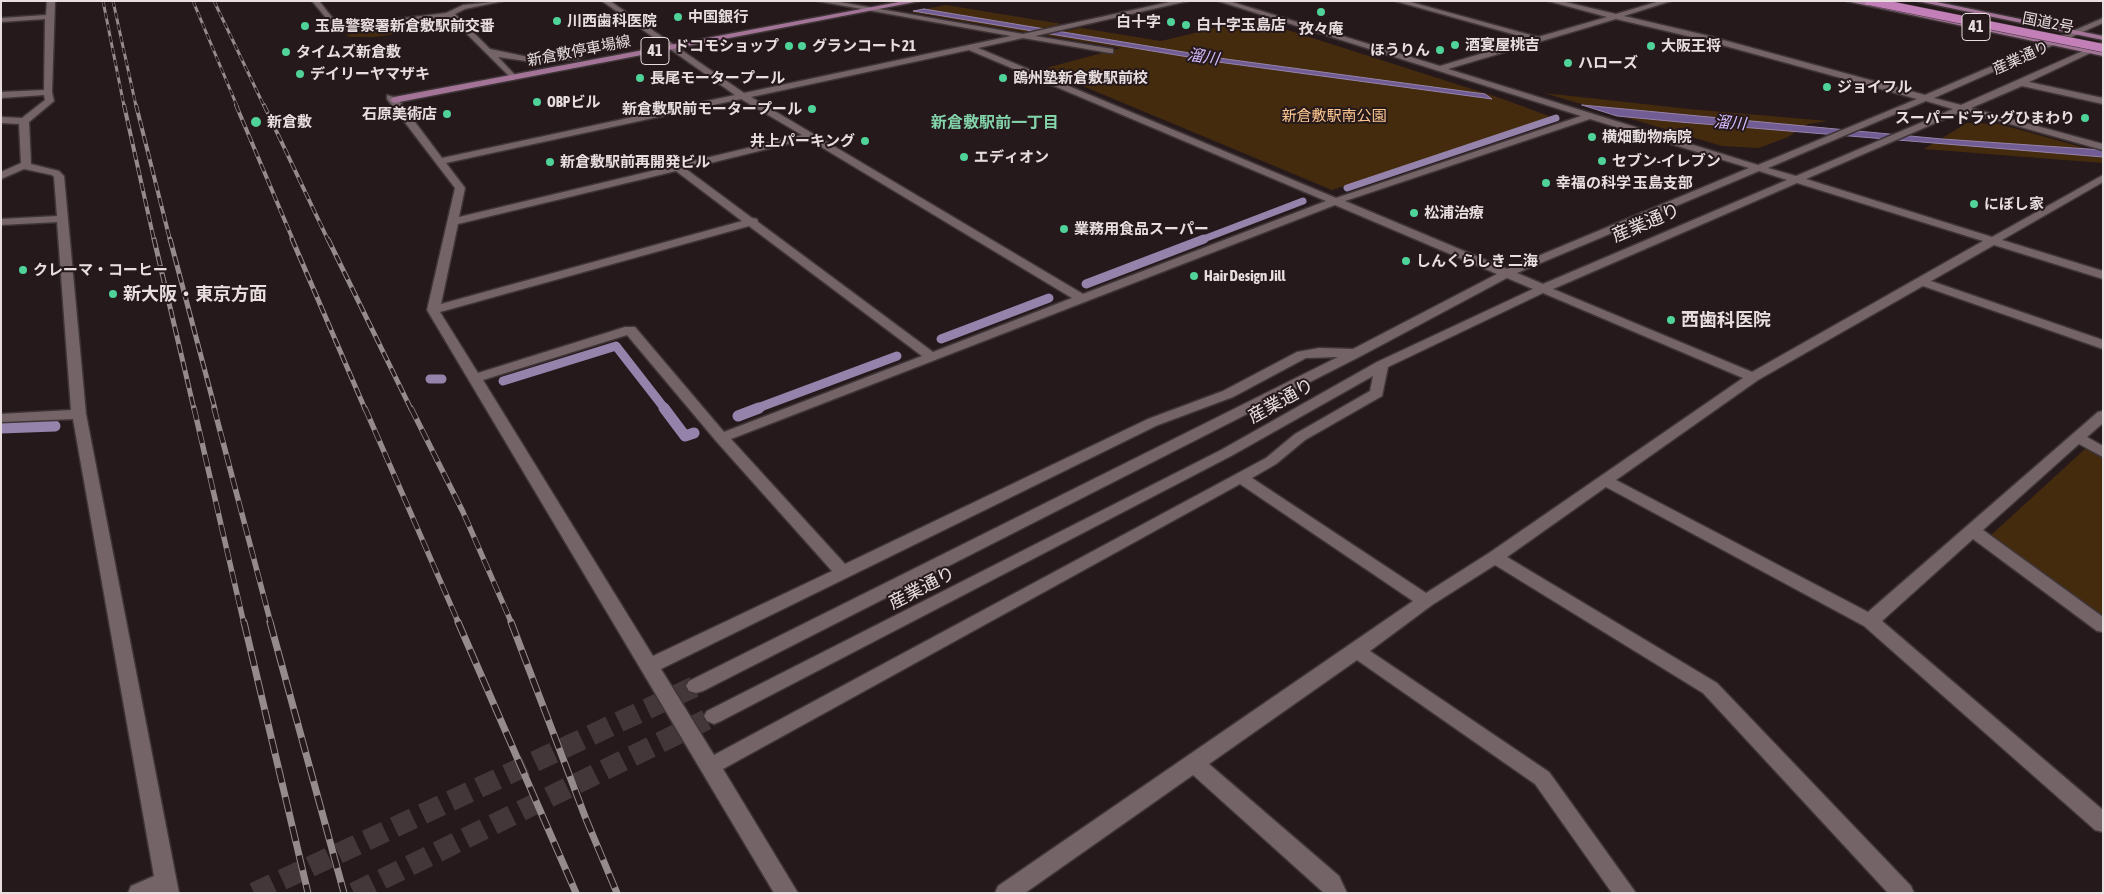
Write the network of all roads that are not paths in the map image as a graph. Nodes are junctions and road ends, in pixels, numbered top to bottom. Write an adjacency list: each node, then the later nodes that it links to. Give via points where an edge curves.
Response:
1 (51, 1): 19 (street)
2 (315, 1): 17 (street, via 337,30)
3 (500, 1): 17 (street, via 463,7)
4 (605, 1): 26 (street)
5 (820, 1): 15 (street)
6 (917, 1): 16 (main road, 新倉敷停車場線 / 41)
7 (1185, 1): 23 (street)
8 (1221, 1): 37 (street)
9 (1398, 1): 25 (street)
10 (1551, 1): 18 (street)
11 (1668, 1): 18 (street)
12 (1849, 1): 27 (main road, 41)
13 (1869, 1): 31 (highway, 国道2号, bridge)
14 (1920, 1): 22 (main road, 41)
15 (846, 6): 16 (main road, 新倉敷停車場線 / 41); 26 (main road, 新倉敷停車場線 / 41)
16 (871, 6): 23 (street); 29 (main road, 新倉敷停車場線 / 41)
17 (448, 15): 32 (street, via 455,18)
18 (1618, 17): 25 (street); 44 (street)
19 (49, 18): 20 (street); 41 (street)
20 (1, 20)
21 (2103, 20): 22 (street, 産業通り)
22 (2076, 32): 24 (main road, 41); 27 (street, 産業通り)
23 (1023, 36): 30 (street); 33 (street)
24 (2103, 38)
25 (1537, 39): 37 (street)
26 (662, 40): 29 (street); 36 (main road, 新倉敷停車場線 / 41)
27 (2053, 43): 34 (main road, 41); 44 (street, 産業通り)
28 (2103, 44): 34 (street, 産業通り)
29 (673, 47): 39 (main road, 新倉敷停車場線 / 41); 43 (street)
30 (969, 47): 43 (street); 60 (street)
31 (2103, 48)
32 (484, 49): 36 (street, via 518,58); 38 (street)
33 (1110, 51)
34 (2089, 51): 35 (main road, 41); 40 (street, 産業通り)
35 (2103, 54)
36 (579, 57): 38 (main road, 新倉敷停車場線 / 41)
37 (1439, 69): 48 (street)
38 (506, 71): 39 (street); 45 (main road, 新倉敷停車場線 / 41, via 410,90)
39 (513, 77): 45 (main road, 新倉敷停車場線 / 41)
40 (2021, 83): 46 (street); 47 (street, 産業通り)
41 (48, 92): 42 (street); 50 (street, via 50,101)
42 (1, 94)
43 (741, 95): 51 (street); 53 (street)
44 (1925, 98): 47 (street); 55 (street, 産業通り)
45 (392, 99): 53 (street)
46 (2103, 101)
47 (1961, 108): 52 (street); 59 (street, 産業通り)
48 (1590, 116): 55 (street); 60 (street)
49 (1, 120): 50 (street)
50 (24, 121): 54 (street)
51 (810, 136): 56 (street); 70 (street)
52 (2103, 147)
53 (440, 161): 64 (street, via 460,188)
54 (26, 164): 57 (street); 61 (street, via 28,168 59,176)
55 (1759, 168): 59 (street); 66 (street, 産業通り)
56 (680, 169): 62 (street); 64 (street)
57 (1, 176)
58 (2103, 178): 65 (street)
59 (1795, 180): 65 (street); 69 (street, 産業通り)
60 (1336, 201): 66 (street); 70 (street)
61 (61, 219): 63 (street); 78 (street)
62 (753, 221): 71 (street); 74 (street)
63 (1, 222)
64 (453, 222): 71 (street)
65 (1992, 241): 67 (street); 68 (street)
66 (1506, 274): 69 (street); 73 (street, 産業通り)
67 (2103, 276)
68 (1924, 282): 72 (street); 76 (street)
69 (1542, 288): 75 (street, 産業通り); 76 (street)
70 (1082, 299): 74 (street)
71 (433, 310): 77 (street)
72 (2103, 345)
73 (1356, 353): 88 (street, via 1302,354 1228,394 1153,422); 94 (street, 産業通り)
74 (932, 357): 82 (street)
75 (1382, 365): 84 (street, via 1377,393 1300,437 1271,461); 95 (street, 産業通り, via 1226,453)
76 (1754, 377): 85 (street)
77 (475, 378): 82 (street, via 630,330); 93 (street)
78 (78, 414): 80 (street); 99 (street)
79 (2103, 415): 81 (street)
80 (1, 418)
81 (2078, 437): 83 (street); 86 (street)
82 (721, 438): 88 (street)
83 (2103, 453)
84 (1241, 478): 89 (street); 97 (street)
85 (1604, 480): 87 (street); 90 (street)
86 (1971, 530): 90 (street); 91 (street)
87 (1495, 557): 89 (street); 105 (street, via 1710,688)
88 (842, 571): 93 (street)
89 (1426, 601): 92 (street)
90 (1870, 621): 98 (street)
91 (2103, 626)
92 (1357, 651): 96 (street); 104 (street, via 1542,778)
93 (650, 666): 97 (street)
94 (696, 686)
95 (714, 716)
96 (1194, 764): 102 (street); 103 (street, via 1331,883)
97 (711, 766): 101 (street)
98 (2103, 823)
99 (166, 887): 100 (street)
100 (139, 893)
101 (787, 893)
102 (1006, 893)
103 (1336, 893)
104 (1625, 893)
105 (1903, 893)

